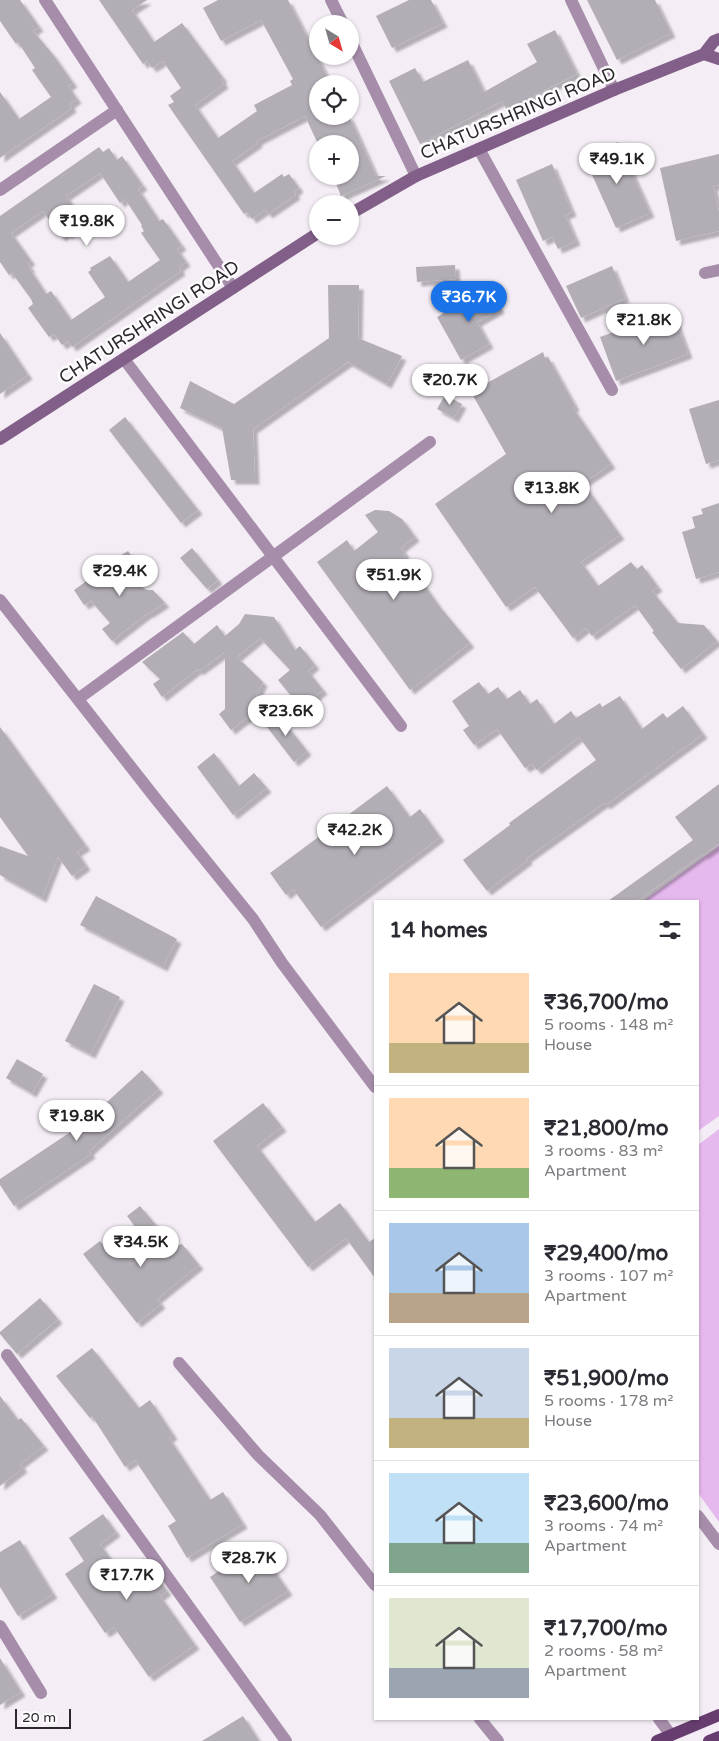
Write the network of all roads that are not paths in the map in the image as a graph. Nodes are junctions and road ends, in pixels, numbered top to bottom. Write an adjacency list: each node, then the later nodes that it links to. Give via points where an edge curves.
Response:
1 (45, 0): 10 (street)
2 (331, 0): 4 (street)
3 (571, 0): 9 (street)
4 (338, 15)
5 (719, 39): 6 (street, CHATURSHRINGI ROAD)
6 (704, 54): 8 (street); 9 (street, CHATURSHRINGI ROAD)
7 (359, 58): 12 (street)
8 (719, 59)
9 (614, 90): 11 (street, CHATURSHRINGI ROAD)
10 (117, 110): 13 (street); 18 (street)
11 (480, 149): 12 (street, CHATURSHRINGI ROAD); 20 (street)
12 (416, 176): 14 (street, CHATURSHRINGI ROAD)
13 (0, 190)
14 (359, 209)
15 (309, 240): 18 (street, CHATURSHRINGI ROAD)
16 (719, 270): 17 (street)
17 (705, 273)
18 (233, 288): 19 (street, CHATURSHRINGI ROAD)
19 (124, 359): 21 (street, CHATURSHRINGI ROAD); 23 (street)
20 (612, 390)
21 (0, 439)
22 (430, 442): 23 (street)
23 (274, 558): 25 (street); 26 (street)
24 (0, 600): 25 (street)
25 (78, 699): 27 (street, via 253,919)
26 (401, 726)
27 (374, 1086)
28 (7, 1355): 40 (street)
29 (179, 1363): 32 (street, via 258,1455 320,1514)
30 (699, 1517): 31 (street)
31 (719, 1544)
32 (374, 1584)
33 (0, 1626): 34 (street)
34 (41, 1693)
35 (719, 1715): 38 (main road)
36 (481, 1720): 41 (street)
37 (660, 1720): 38 (street)
38 (671, 1735): 42 (main road)
39 (719, 1737): 43 (main road)
40 (286, 1741)
41 (498, 1741)
42 (657, 1741)
43 (709, 1741)

